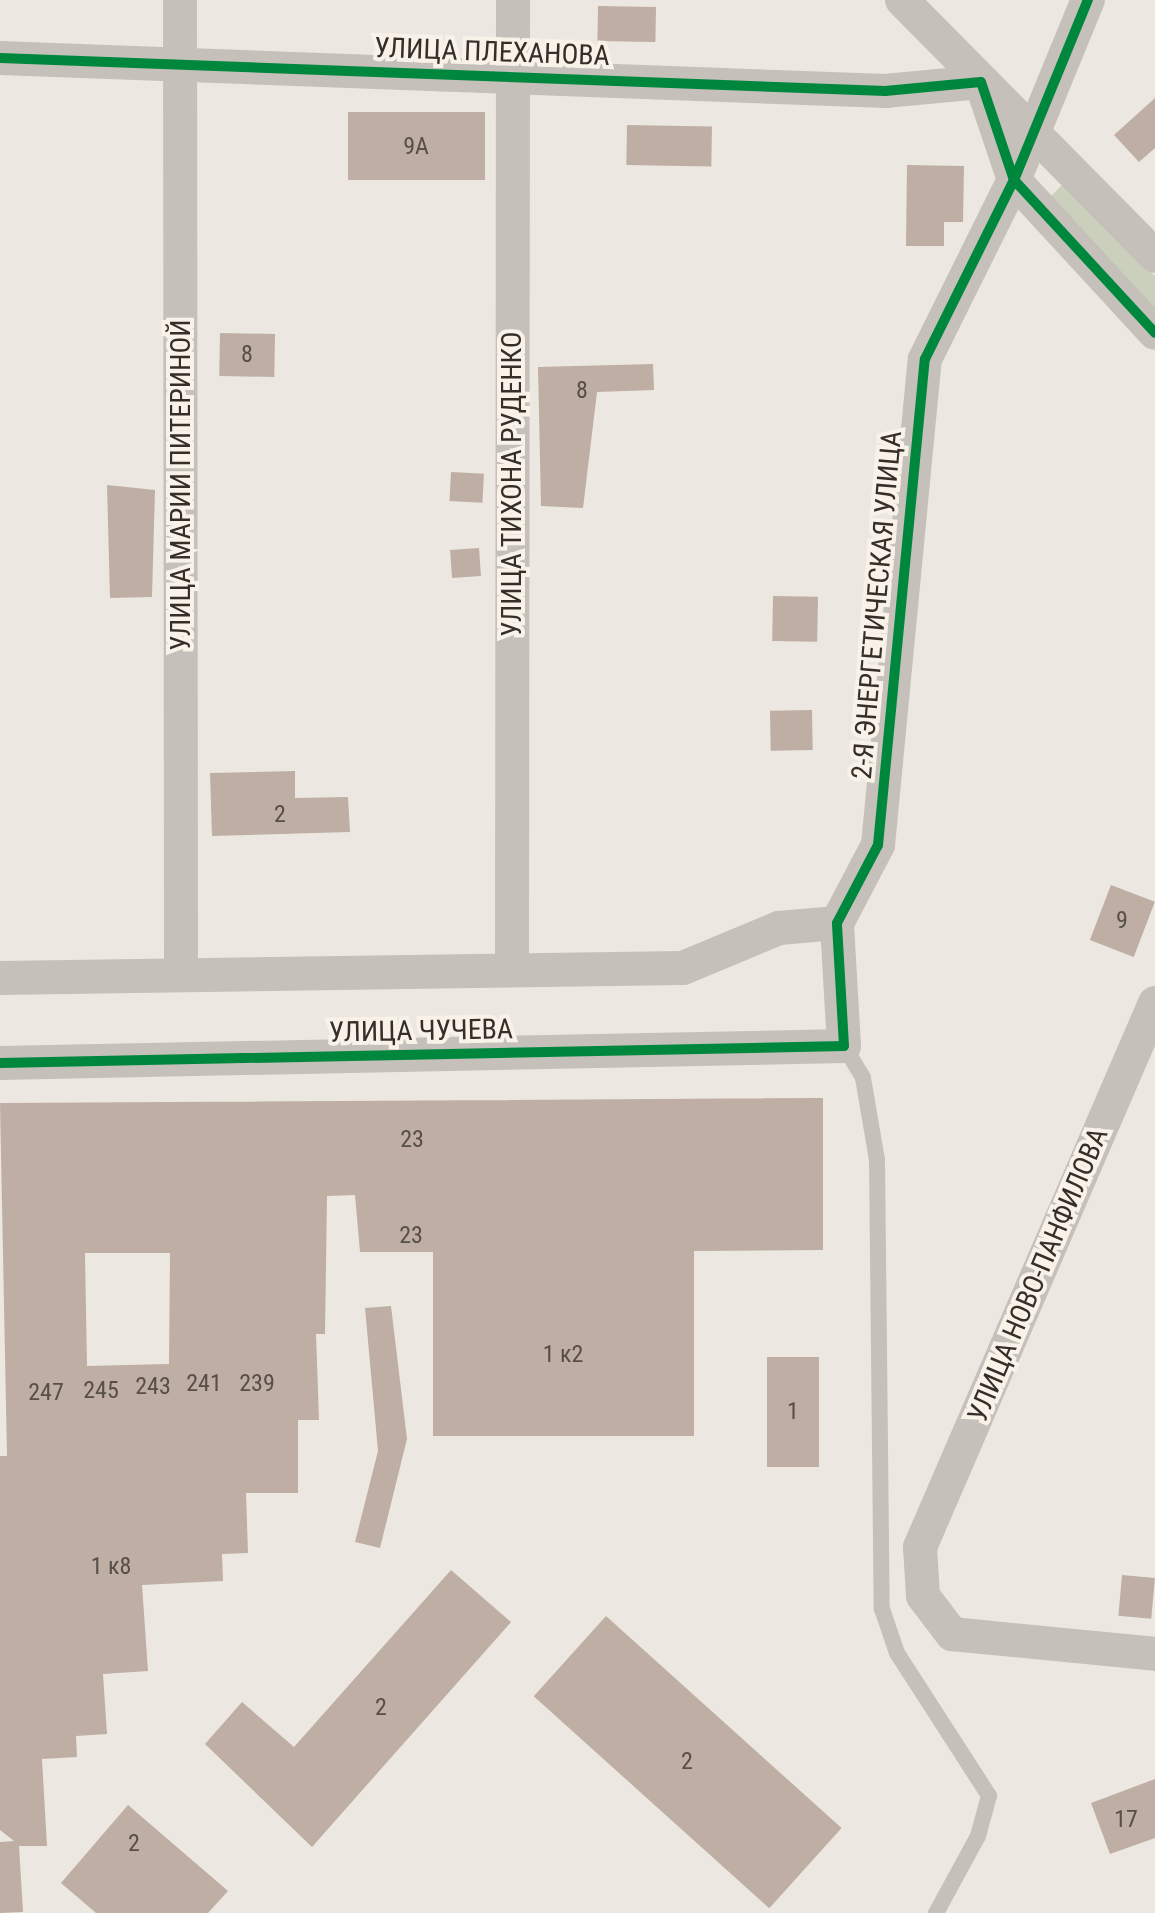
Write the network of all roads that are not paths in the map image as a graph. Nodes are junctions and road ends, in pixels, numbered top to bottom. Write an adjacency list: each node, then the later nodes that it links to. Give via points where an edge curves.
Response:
1 (180, 0): 6 (street, УЛИЦА МАРИИ ПИТЕРИНОЙ)
2 (513, 0): 7 (street, УЛИЦА ТИХОНА РУДЕНКО)
3 (902, 0): 8 (street)
4 (1088, 0): 9 (street, 2-Я ЭНЕРГЕТИЧЕСКАЯ УЛИЦА)
5 (0, 58): 6 (street, УЛИЦА ПЛЕХАНОВА)
6 (181, 65): 7 (street, УЛИЦА ПЛЕХАНОВА); 15 (street, УЛИЦА МАРИИ ПИТЕРИНОЙ)
7 (513, 77): 8 (street, УЛИЦА ПЛЕХАНОВА, via 885,91); 14 (street, УЛИЦА ТИХОНА РУДЕНКО)
8 (981, 82): 9 (street); 10 (street)
9 (1033, 130): 10 (street, 2-Я ЭНЕРГЕТИЧЕСКАЯ УЛИЦА); 11 (street)
10 (1014, 180): 12 (street); 13 (street, 2-Я ЭНЕРГЕТИЧЕСКАЯ УЛИЦА, via 925,359 878,845)
11 (1155, 256)
12 (1155, 333)
13 (837, 923): 14 (street, via 779,928 683,968); 18 (street)
14 (512, 968): 15 (street)
15 (181, 970): 16 (street)
16 (0, 978)
17 (1155, 1003): 20 (street, УЛИЦА НОВО-ПАНФИЛОВА, via 920,1547 923,1596 952,1634)
18 (844, 1046): 19 (street, УЛИЦА ЧУЧЕВА); 21 (lane, via 863,1078 877,1160 882,1609 897,1653 989,1796 978,1836)
19 (0, 1063)
20 (1155, 1654)
21 (936, 1913)

